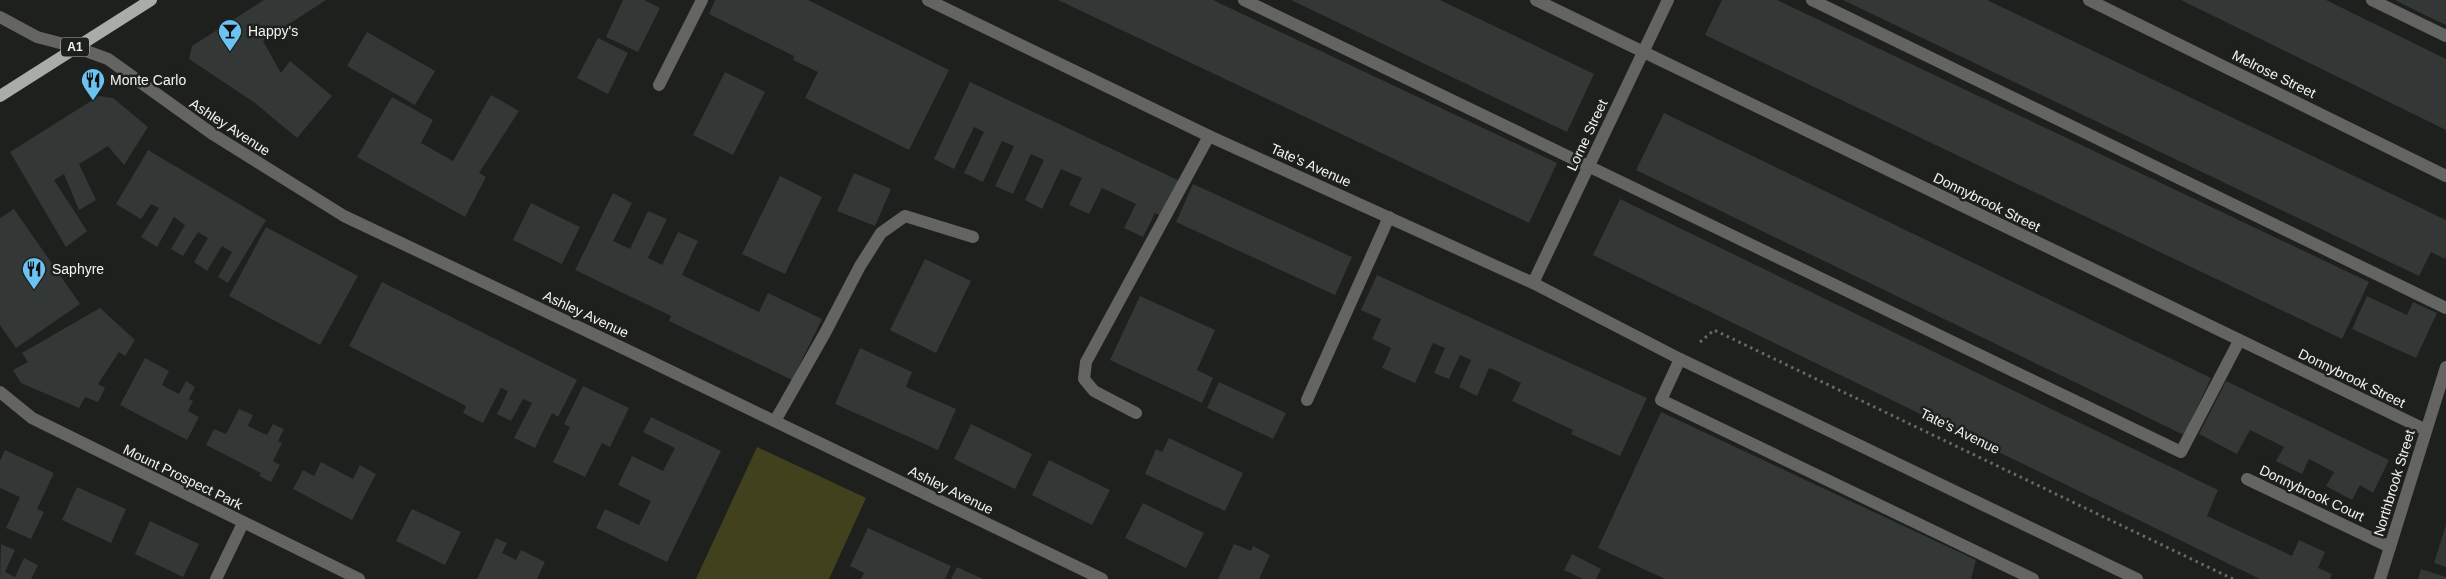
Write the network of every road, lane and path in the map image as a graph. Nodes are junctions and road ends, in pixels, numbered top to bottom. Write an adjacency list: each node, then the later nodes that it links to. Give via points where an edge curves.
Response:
1 (151, 0): 12 (main road, A1)
2 (702, 0): 14 (street)
3 (928, 0): 16 (street, Tate's Avenue)
4 (1244, 0): 17 (street)
5 (1536, 0): 13 (street, Donnybrook Street)
6 (1668, 0): 13 (street, Lorne Street)
7 (1812, 0): 22 (street)
8 (2089, 0): 18 (street, Melrose Street)
9 (2372, 0): 11 (street)
10 (0, 17): 12 (street, Ashley Avenue, via 37,37)
11 (2446, 36)
12 (75, 47): 15 (main road, A1); 29 (street, Ashley Avenue, via 108,59 214,136 344,216)
13 (1644, 51): 17 (street, Lorne Street); 23 (street, Donnybrook Street)
14 (660, 85)
15 (0, 96)
16 (1210, 136): 19 (street, Tate's Avenue); 28 (street, via 1086,362 1084,379 1094,390)
17 (1589, 166): 21 (street, Lorne Street); 23 (street, via 2181,452)
18 (2446, 176)
19 (1389, 217): 21 (street, Tate's Avenue); 27 (street)
20 (973, 237): 29 (street, via 905,216 881,233)
21 (1533, 283): 24 (street, Tate's Avenue)
22 (2446, 308)
23 (2239, 341): 30 (street, Donnybrook Street)
24 (1680, 359): 37 (street, via 1662,400); 38 (street, Tate's Avenue); 39 (path, Tate's Avenue, via 1714,330)
25 (2446, 367): 30 (street, Northbrook Street)
26 (0, 392): 32 (street, Mount Prospect Park, via 32,418)
27 (1307, 400)
28 (1136, 414)
29 (775, 421): 36 (street, Ashley Avenue)
30 (2426, 430): 33 (street, Northbrook Street)
31 (2247, 479): 33 (street, Donnybrook Court)
32 (243, 523): 34 (street); 35 (street, Mount Prospect Park)
33 (2390, 547): 40 (street, Northbrook Street)
34 (216, 579)
35 (358, 579)
36 (1102, 579)
37 (2033, 579)
38 (2137, 579)
39 (2233, 579)
40 (2380, 579)

